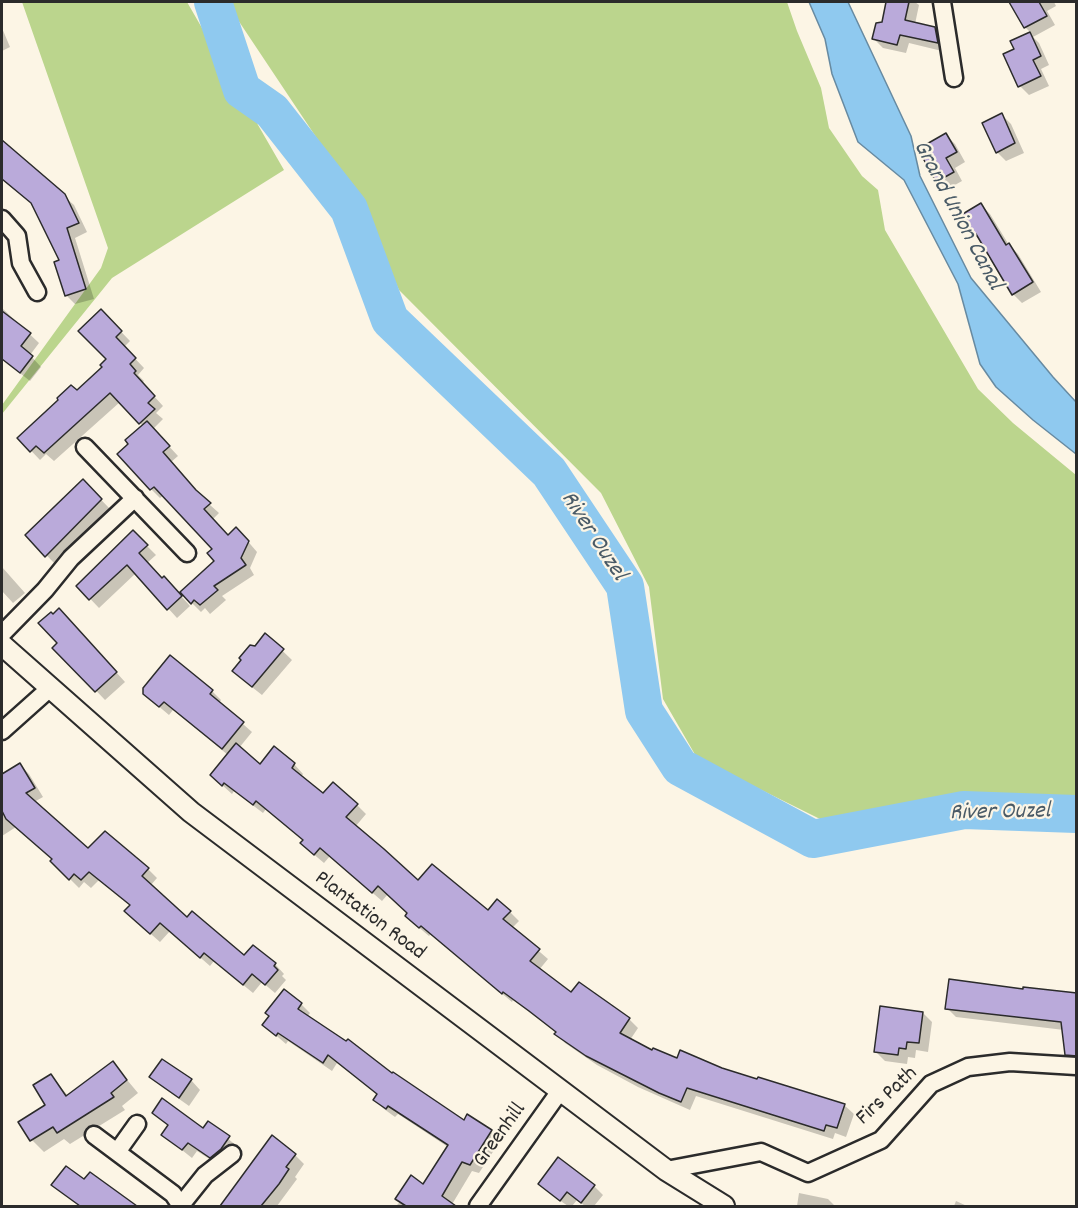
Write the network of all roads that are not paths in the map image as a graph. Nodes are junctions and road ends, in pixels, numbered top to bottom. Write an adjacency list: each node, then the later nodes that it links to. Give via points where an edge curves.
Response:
1 (942, 2): 2 (street)
2 (954, 78)
3 (2, 219): 4 (street, via 17,236 21,262)
4 (37, 292)
5 (85, 447): 6 (street)
6 (135, 498): 7 (street); 8 (street, via 72,558)
7 (187, 553)
8 (2, 634)
9 (2, 645): 10 (street, Plantation Road)
10 (49, 689): 11 (street); 13 (street, Plantation Road, via 190,812)
11 (2, 731)
12 (1077, 1066): 18 (street, Firs Path, via 1010,1062 968,1067 931,1084 881,1140 808,1173 761,1152)
13 (560, 1091): 18 (street, Plantation Road); 20 (street, Greenhill)
14 (137, 1124): 16 (street)
15 (94, 1135): 16 (street)
16 (117, 1152): 19 (street, via 173,1194)
17 (232, 1154): 19 (street, via 205,1175)
18 (666, 1170): 21 (street, Plantation Road)
19 (181, 1206)
20 (478, 1206)
21 (724, 1206)

